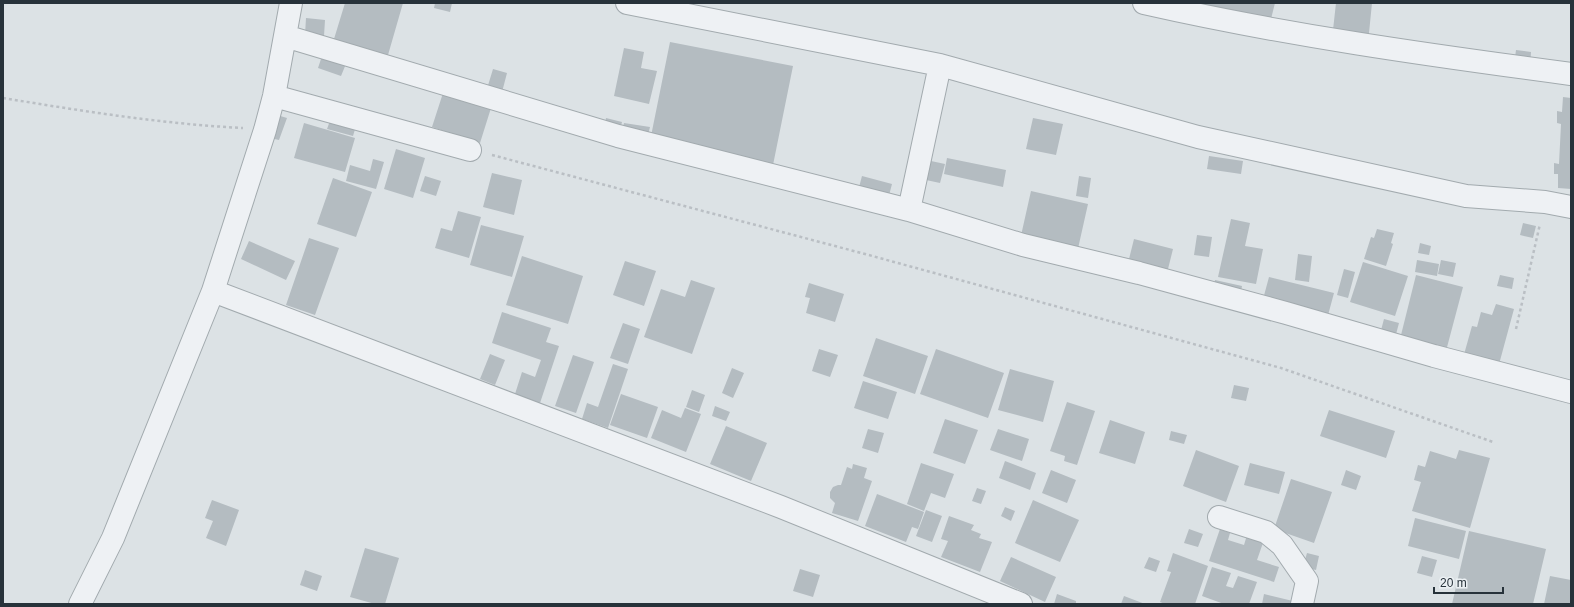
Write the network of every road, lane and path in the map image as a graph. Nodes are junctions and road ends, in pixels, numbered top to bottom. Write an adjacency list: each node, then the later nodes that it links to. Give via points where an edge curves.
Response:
1 (291, 3): 4 (street)
2 (627, 3): 5 (street)
3 (1144, 3): 6 (street, via 1293,34)
4 (285, 36): 7 (street); 13 (street, via 618,136)
5 (940, 65): 11 (street, via 1198,137 1466,196); 13 (street)
6 (1571, 74)
7 (274, 96): 9 (street); 10 (street)
8 (3, 98): 9 (path, via 60,108 204,126)
9 (265, 130): 14 (street)
10 (470, 150): 17 (path, via 865,254 1281,368)
11 (1546, 202): 12 (street); 15 (path)
12 (1571, 207)
13 (909, 210): 16 (street, via 1023,245 1138,273)
14 (213, 291): 19 (street, via 113,538); 20 (street, via 781,507)
15 (1516, 329)
16 (1571, 392)
17 (1494, 442)
18 (1219, 517): 21 (street, via 1266,532 1282,544 1307,582)
19 (80, 604)
20 (1021, 604)
21 (1302, 604)

